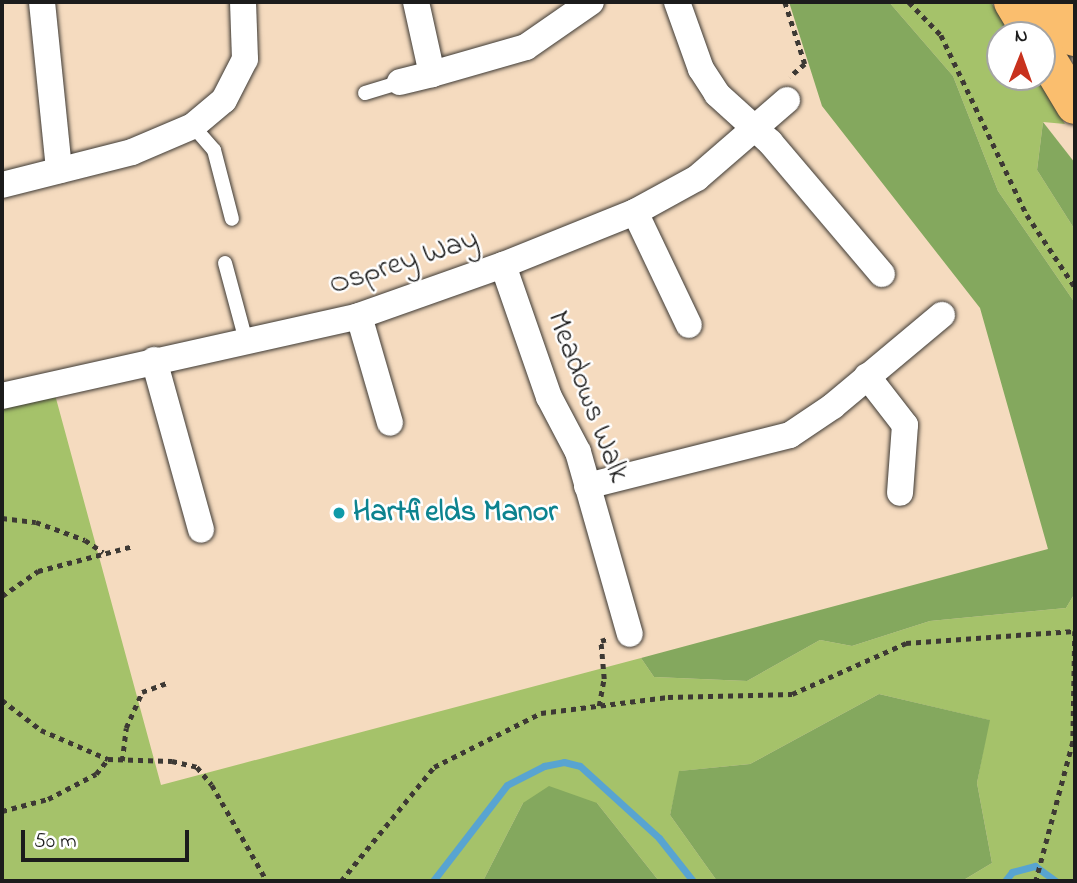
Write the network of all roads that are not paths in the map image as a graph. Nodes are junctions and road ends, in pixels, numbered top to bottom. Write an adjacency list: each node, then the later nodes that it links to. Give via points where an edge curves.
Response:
1 (42, 2): 18 (street)
2 (243, 2): 16 (street, via 245,60 224,100)
3 (416, 2): 11 (street)
4 (591, 2): 11 (street, via 526,47)
5 (677, 2): 17 (street, via 701,69 717,94)
6 (1013, 2): 8 (highway)
7 (1054, 2): 9 (highway)
8 (1025, 21)
9 (1075, 37)
10 (1056, 73): 15 (highway)
11 (432, 74): 12 (street)
12 (400, 82): 13 (lane)
13 (365, 93)
14 (787, 100): 17 (street, Osprey Way)
15 (1075, 104)
16 (192, 126): 18 (street, via 132,152); 21 (lane, via 214,150)
17 (752, 130): 20 (street, Osprey Way, via 697,178); 24 (street, via 770,142)
18 (59, 170): 19 (street)
19 (2, 185)
20 (635, 212): 23 (street, Osprey Way); 27 (street)
21 (232, 219)
22 (225, 263): 28 (lane)
23 (503, 265): 26 (street, Osprey Way); 33 (street, Meadows Walk, via 549,397 578,452)
24 (882, 274)
25 (942, 315): 30 (street)
26 (359, 316): 28 (street, Osprey Way); 32 (street)
27 (689, 325)
28 (246, 341): 29 (street, Osprey Way)
29 (154, 360): 31 (street, Osprey Way); 35 (street)
30 (867, 376): 33 (street, via 790,435); 34 (street, via 905,425)
31 (2, 396)
32 (390, 423)
33 (587, 486): 36 (street, Meadows Walk)
34 (900, 493)
35 (201, 530)
36 (630, 634)

